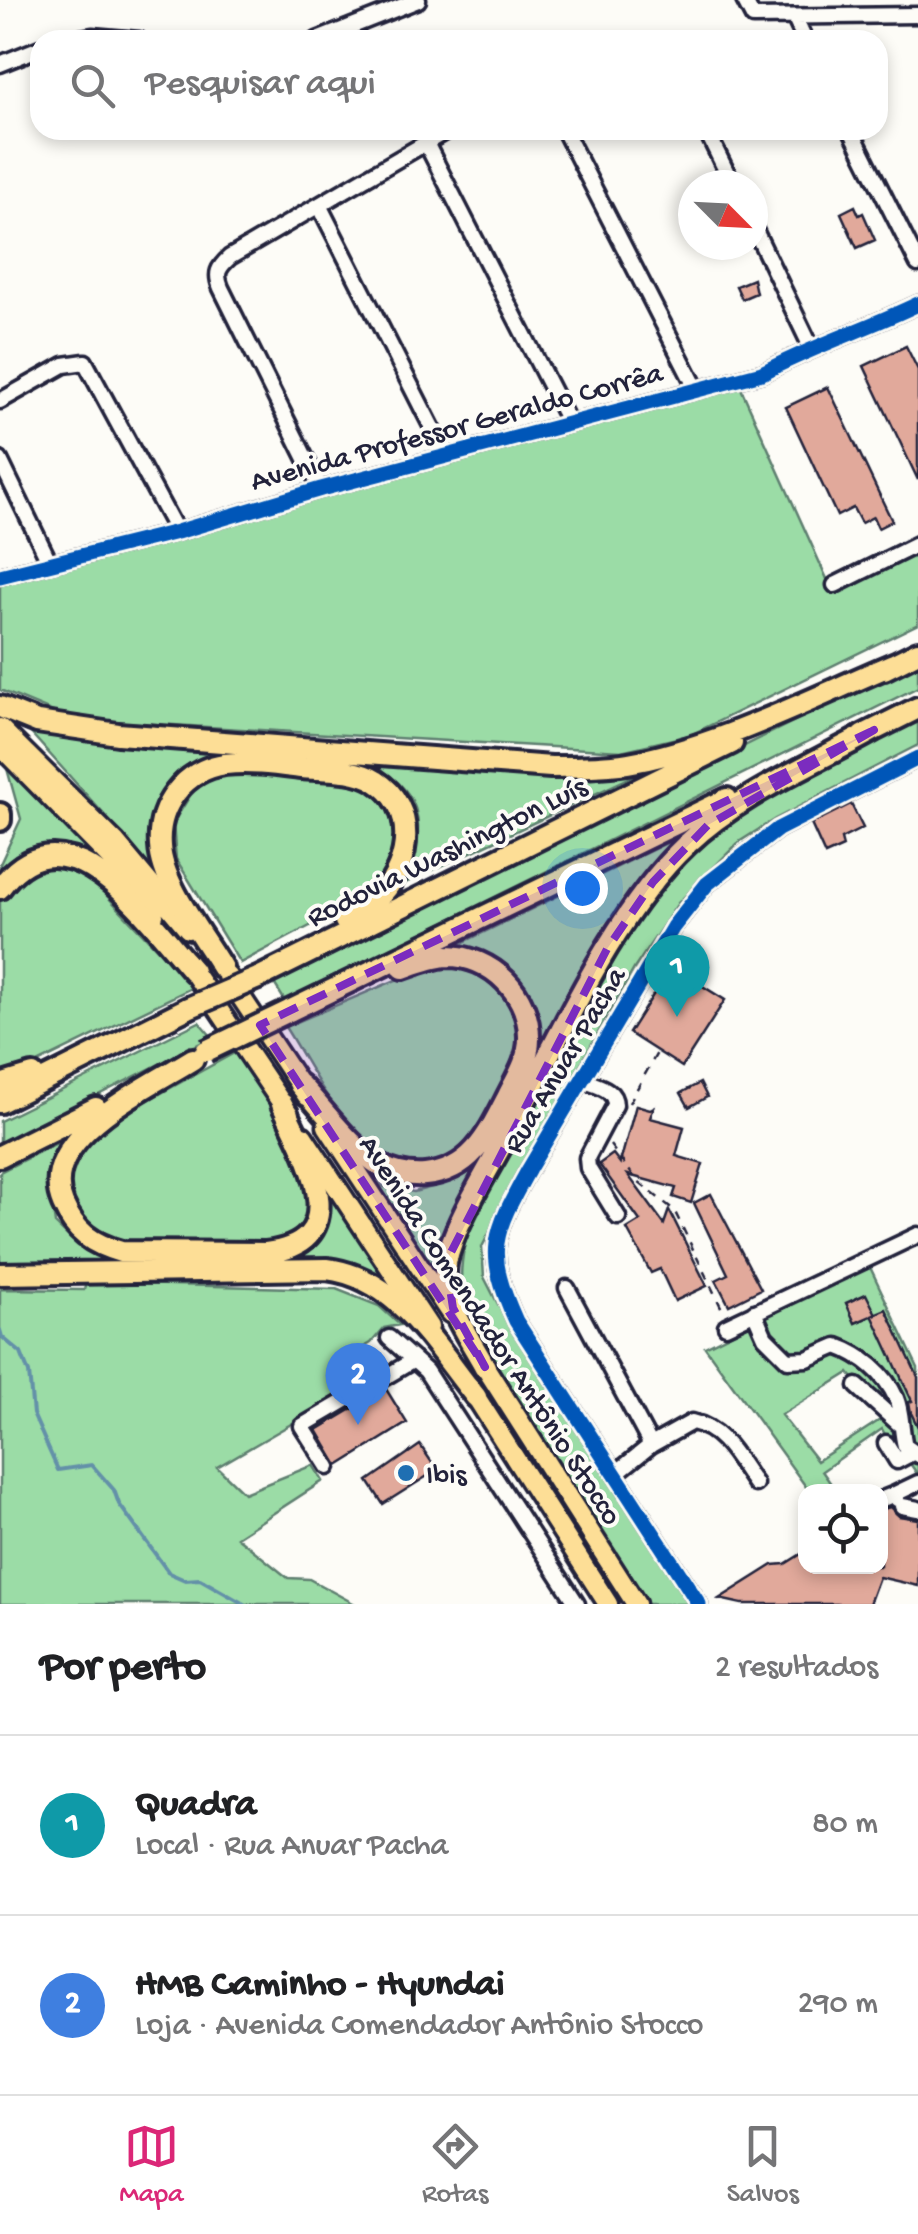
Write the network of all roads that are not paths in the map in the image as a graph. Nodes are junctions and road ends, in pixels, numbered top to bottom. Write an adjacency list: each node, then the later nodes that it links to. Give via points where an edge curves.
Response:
1 (418, 0): 5 (street)
2 (744, 0): 4 (street, via 753,17)
3 (918, 16): 4 (street)
4 (794, 17): 6 (street)
5 (342, 30)
6 (800, 30)
7 (30, 52): 8 (street)
8 (0, 64)
9 (431, 140): 13 (street)
10 (569, 140): 20 (street)
11 (711, 140): 14 (street)
12 (856, 140): 17 (street)
13 (426, 143): 15 (street); 22 (street)
14 (726, 170)
15 (319, 204): 23 (street); 25 (street, via 230,257 216,276)
16 (768, 257): 19 (street)
17 (918, 264)
18 (918, 304): 19 (street, Avenida Professor Geraldo Corrêa)
19 (811, 347): 20 (street, Avenida Professor Geraldo Corrêa, via 762,372)
20 (696, 388): 22 (street, Avenida Professor Geraldo Corrêa)
21 (0, 400): 26 (street, via 64,364 85,362)
22 (569, 423): 23 (street, Avenida Professor Geraldo Corrêa)
23 (446, 455): 25 (street, Avenida Professor Geraldo Corrêa)
24 (0, 460): 28 (street)
25 (321, 489): 26 (street, Avenida Professor Geraldo Corrêa)
26 (177, 532): 28 (street, Avenida Professor Geraldo Corrêa)
27 (918, 544): 30 (street)
28 (50, 563): 29 (street, Avenida Professor Geraldo Corrêa)
29 (0, 576)
30 (834, 585)
31 (918, 652): 32 (highway, Rodovia Washington Luís)
32 (896, 664): 33 (highway, via 684,749 592,766 118,734 37,722); 42 (highway, Rodovia Washington Luís)
33 (0, 707)
34 (918, 708): 36 (highway)
35 (0, 728): 40 (main road, Avenida Comendador Antônio Stocco, via 116,843)
36 (874, 730): 43 (highway); 60 (highway, via 708,825 660,872 607,949 446,1262 454,1308)
37 (0, 746): 41 (main road, Avenida Comendador Antônio Stocco, via 114,862)
38 (918, 758): 46 (street, Rua Anuar Pacha, via 778,828 707,884 673,927)
39 (0, 888): 41 (highway, via 35,860 76,859 119,888)
40 (222, 968): 42 (highway, via 164,869 160,830 174,793 197,774 225,764 354,772 378,782 404,820 407,840 393,880 378,898); 48 (main road, Avenida Comendador Antônio Stocco)
41 (193, 971): 50 (main road, Avenida Comendador Antônio Stocco)
42 (263, 974): 44 (highway, Rodovia Washington Luís, bridge)
43 (325, 994): 45 (highway, bridge); 48 (highway, via 432,958 477,960 517,995 528,1028 524,1063 477,1151 440,1173 420,1175 382,1166 365,1154)
44 (132, 1034): 47 (highway); 49 (highway, Rodovia Washington Luís)
45 (200, 1055): 50 (highway, via 83,1130 70,1148 59,1172 60,1196 82,1235 120,1252 266,1253 298,1244 319,1214 320,1198); 51 (highway)
46 (582, 1080): 52 (street, via 615,1097 588,1151 588,1168); 68 (street, Rua Anuar Pacha, via 509,1206 498,1236 498,1280 516,1321)
47 (0, 1085)
48 (300, 1085): 60 (main road, Avenida Comendador Antônio Stocco)
49 (0, 1102)
50 (282, 1104): 62 (main road, Avenida Comendador Antônio Stocco)
51 (0, 1156)
52 (618, 1217)
53 (918, 1235): 56 (street)
54 (0, 1274): 62 (highway, via 345,1271 393,1296)
55 (567, 1288): 65 (street)
56 (754, 1312): 57 (street); 63 (street, via 765,1337 788,1360 837,1346 862,1358 896,1399)
57 (724, 1318)
58 (389, 1338): 59 (street)
59 (414, 1360): 67 (street, via 302,1426); 73 (street)
60 (485, 1367): 75 (main road, Avenida Comendador Antônio Stocco)
61 (857, 1386): 63 (street)
62 (476, 1397): 74 (main road, Avenida Comendador Antônio Stocco)
63 (899, 1424): 66 (street, via 905,1446)
64 (886, 1443): 66 (street, via 897,1461)
65 (651, 1445): 68 (street); 69 (street, via 692,1422 706,1425 721,1435)
66 (915, 1454)
67 (328, 1467)
68 (615, 1474): 76 (street)
69 (755, 1484)
70 (918, 1484): 71 (street)
71 (894, 1500): 72 (street)
72 (918, 1510)
73 (576, 1604)
74 (608, 1604)
75 (636, 1604)
76 (699, 1604)

